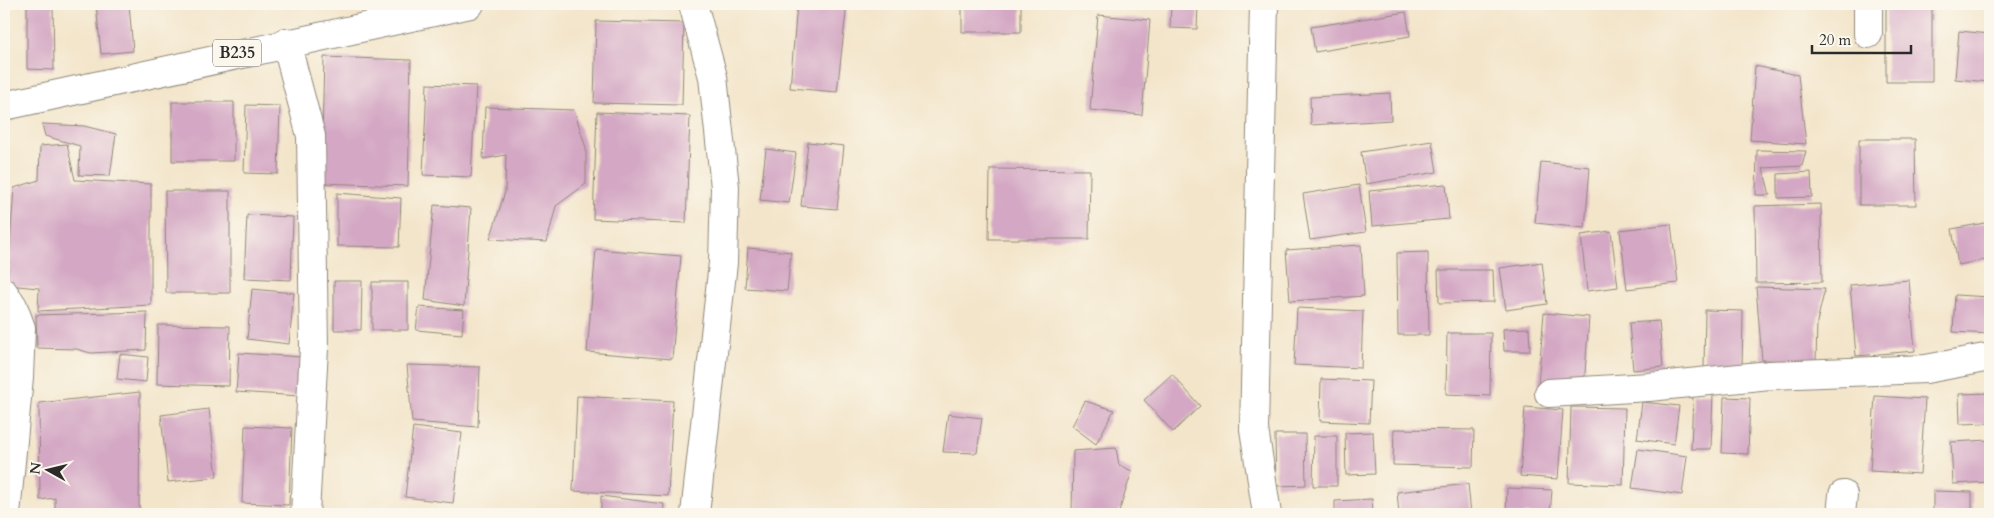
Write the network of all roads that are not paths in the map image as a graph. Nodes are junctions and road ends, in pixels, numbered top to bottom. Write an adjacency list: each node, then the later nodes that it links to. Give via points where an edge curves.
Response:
1 (470, 4): 6 (street, B235)
2 (693, 4): 13 (street, via 713,77 725,187 723,263)
3 (1264, 4): 14 (street, via 1254,429)
4 (1868, 4): 5 (street)
5 (1868, 34)
6 (286, 42): 7 (street, B235); 12 (street, via 311,136 314,348)
7 (4, 106)
8 (4, 293): 11 (street, via 21,328)
9 (1990, 357): 10 (street, via 1926,369 1770,375)
10 (1549, 393)
11 (6, 514)
12 (305, 514)
13 (695, 514)
14 (1266, 514)

